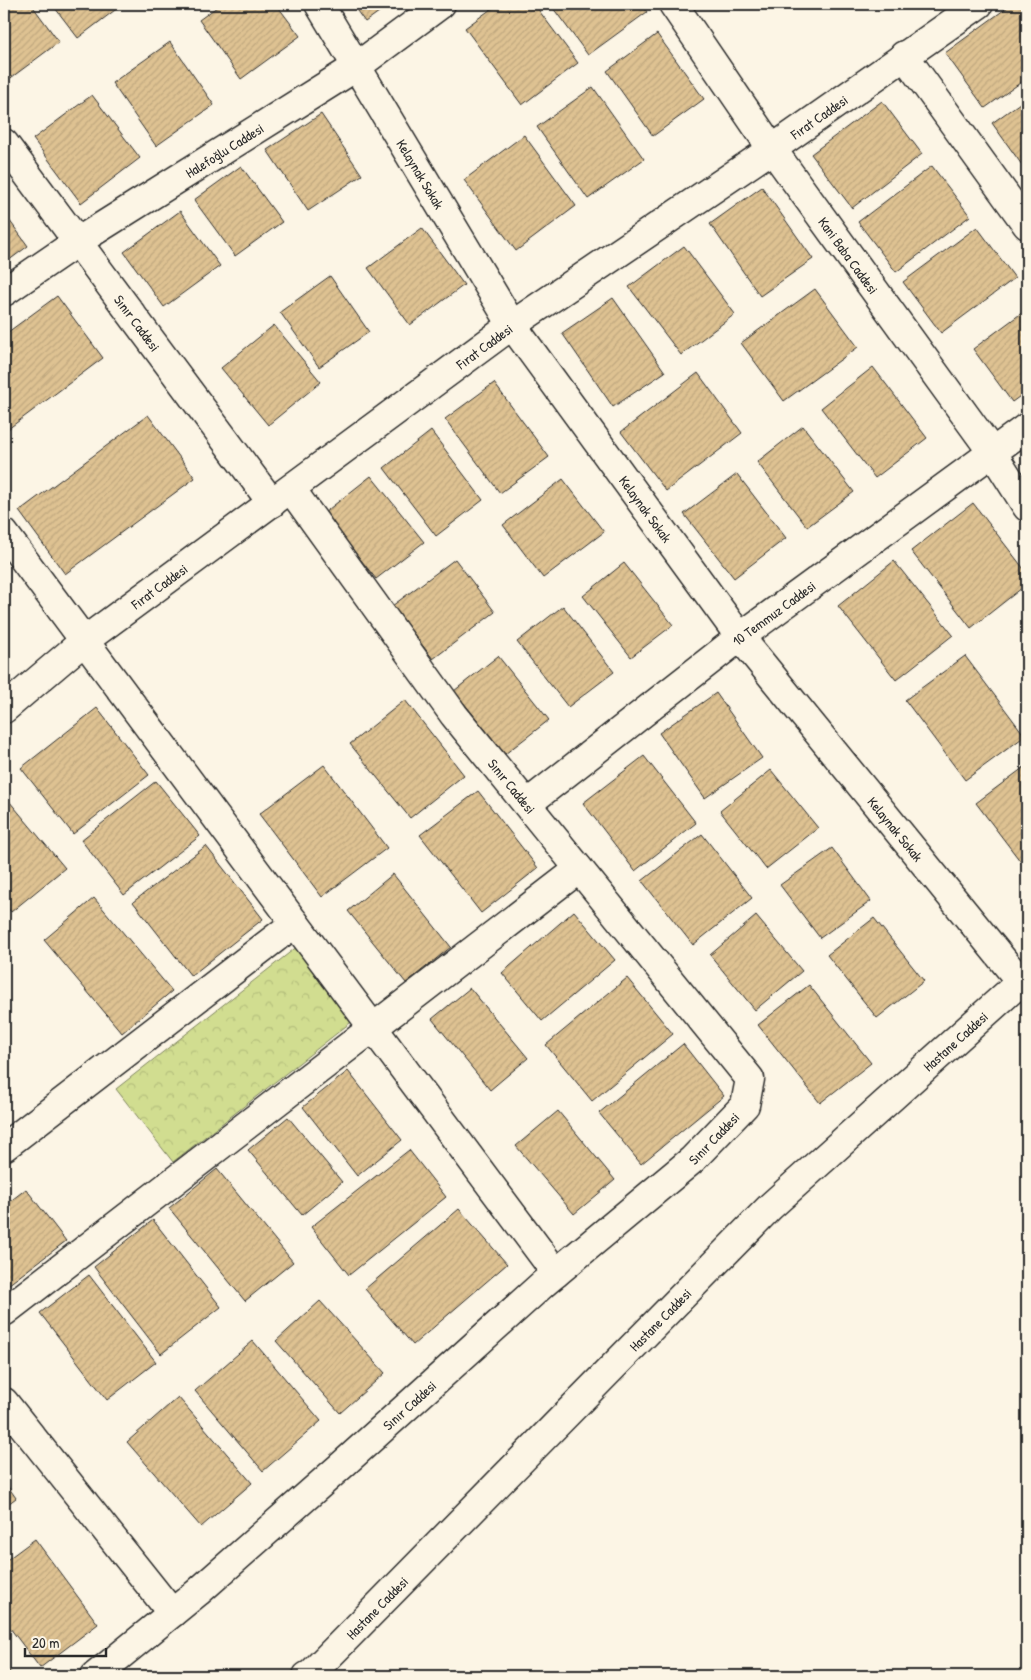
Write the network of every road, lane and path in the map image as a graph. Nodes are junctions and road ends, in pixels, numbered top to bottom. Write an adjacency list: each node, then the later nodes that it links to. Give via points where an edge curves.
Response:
1 (319, 4): 6 (street, Kelaynak Sokak)
2 (442, 4): 6 (street, Halefoğlu Caddesi)
3 (673, 4): 8 (street, Kani Baba Caddesi)
4 (980, 4): 5 (street, Fırat Caddesi)
5 (904, 55): 8 (street, Fırat Caddesi); 9 (street)
6 (356, 66): 10 (street, Halefoğlu Caddesi); 12 (street, Kelaynak Sokak)
7 (4, 143): 10 (street, Sınır Caddesi)
8 (772, 149): 12 (street, Fırat Caddesi); 14 (street, Kani Baba Caddesi)
9 (1027, 225)
10 (77, 242): 11 (street, Halefoğlu Caddesi); 15 (street, Sınır Caddesi)
11 (4, 292)
12 (512, 326): 15 (street, Fırat Caddesi); 18 (street, Kelaynak Sokak)
13 (1027, 427): 14 (street, 10 Temmuz Caddesi)
14 (992, 452): 16 (street, Kani Baba Caddesi); 18 (street, 10 Temmuz Caddesi)
15 (281, 496): 19 (street, Fırat Caddesi); 21 (street, Sınır Caddesi)
16 (1027, 507)
17 (4, 533): 19 (street)
18 (740, 637): 21 (street, 10 Temmuz Caddesi); 24 (street, Kelaynak Sokak)
19 (84, 642): 20 (street, Fırat Caddesi); 23 (street)
20 (4, 709)
21 (527, 804): 22 (street, Sınır Caddesi)
22 (579, 869): 25 (street); 27 (street, Sınır Caddesi, via 750,1079 745,1105 692,1160)
23 (295, 923): 25 (street); 26 (street)
24 (1024, 979): 32 (street, Hastane Caddesi, via 771,1206)
25 (373, 1028): 27 (street); 28 (street)
26 (4, 1147)
27 (556, 1274): 30 (street, Sınır Caddesi)
28 (4, 1312)
29 (4, 1402): 30 (street)
30 (172, 1613): 31 (street, Sınır Caddesi)
31 (95, 1676)
32 (307, 1676)

